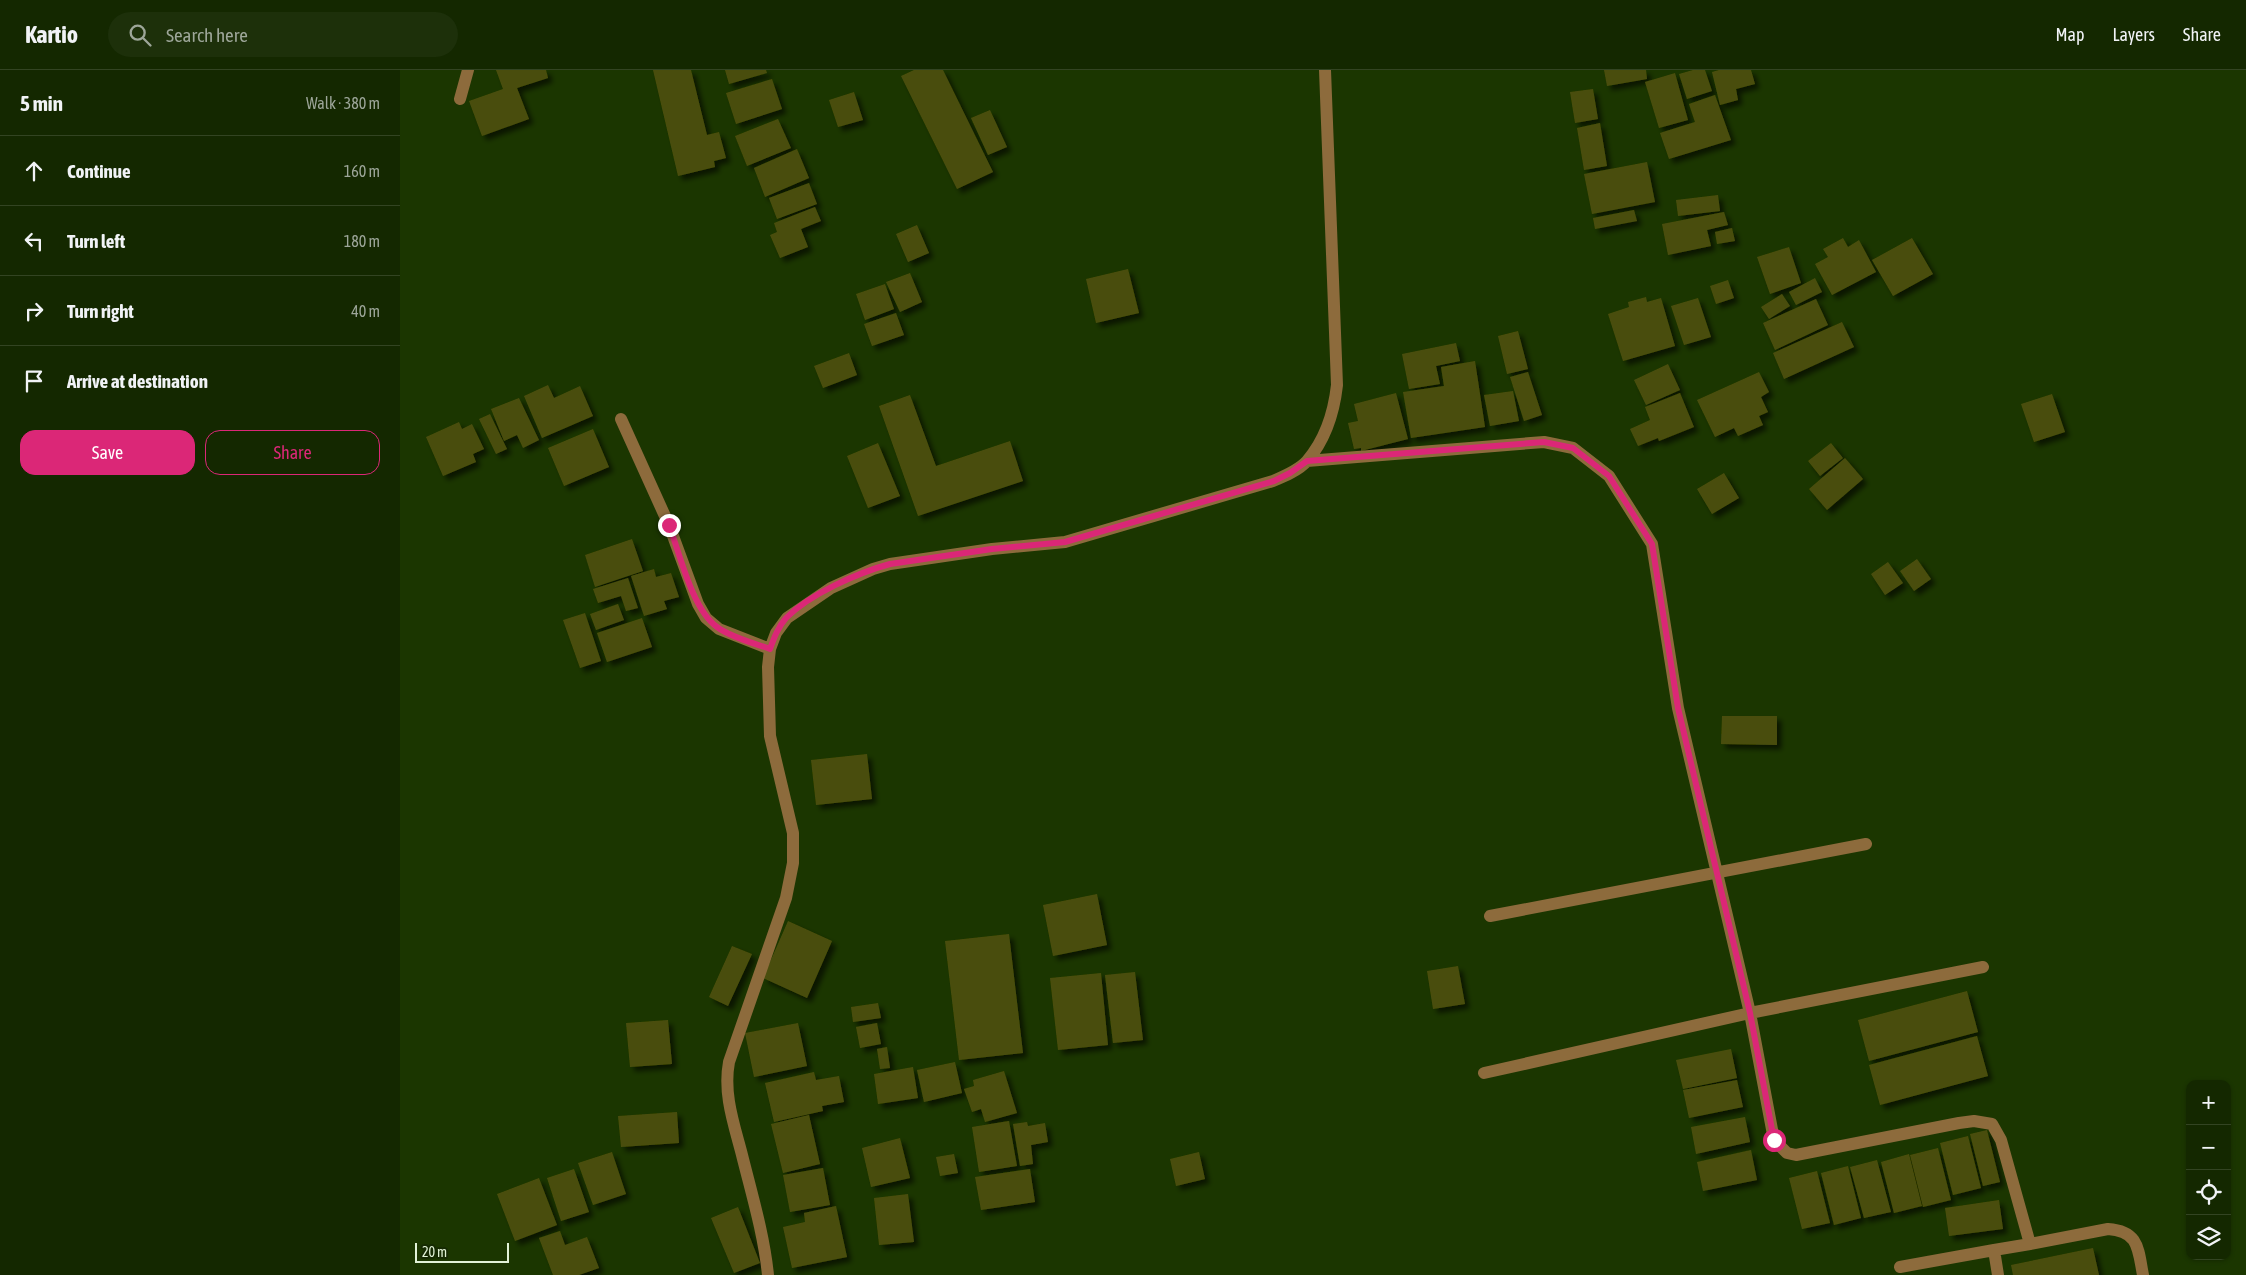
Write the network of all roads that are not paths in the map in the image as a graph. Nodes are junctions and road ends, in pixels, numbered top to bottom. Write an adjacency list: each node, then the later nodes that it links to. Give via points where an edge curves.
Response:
1 (468, 70): 3 (street)
2 (1325, 70): 5 (street, via 1337,385 1334,409)
3 (460, 99)
4 (621, 419): 6 (street, via 669,525 706,618 719,629)
5 (1307, 461): 6 (street, via 1274,481 1086,537 1043,546 992,549 873,569 831,588 786,618); 8 (street, via 1544,442 1573,448 1609,476 1652,544 1678,708)
6 (770, 649): 16 (street, via 770,736 793,833 794,863 786,898 726,1078 728,1100 757,1212)
7 (1866, 844): 8 (street)
8 (1715, 872): 9 (street); 11 (street)
9 (1490, 916)
10 (1983, 967): 11 (street)
11 (1750, 1013): 12 (street); 13 (street, via 1774,1140 1780,1148 1796,1155 1959,1123 1992,1124 2001,1140)
12 (1484, 1073)
13 (2030, 1244): 14 (street); 18 (street, via 2108,1229 2118,1230 2128,1233 2134,1240)
14 (1994, 1250): 15 (street); 17 (street)
15 (1900, 1267)
16 (768, 1275)
17 (1998, 1275)
18 (2142, 1275)

